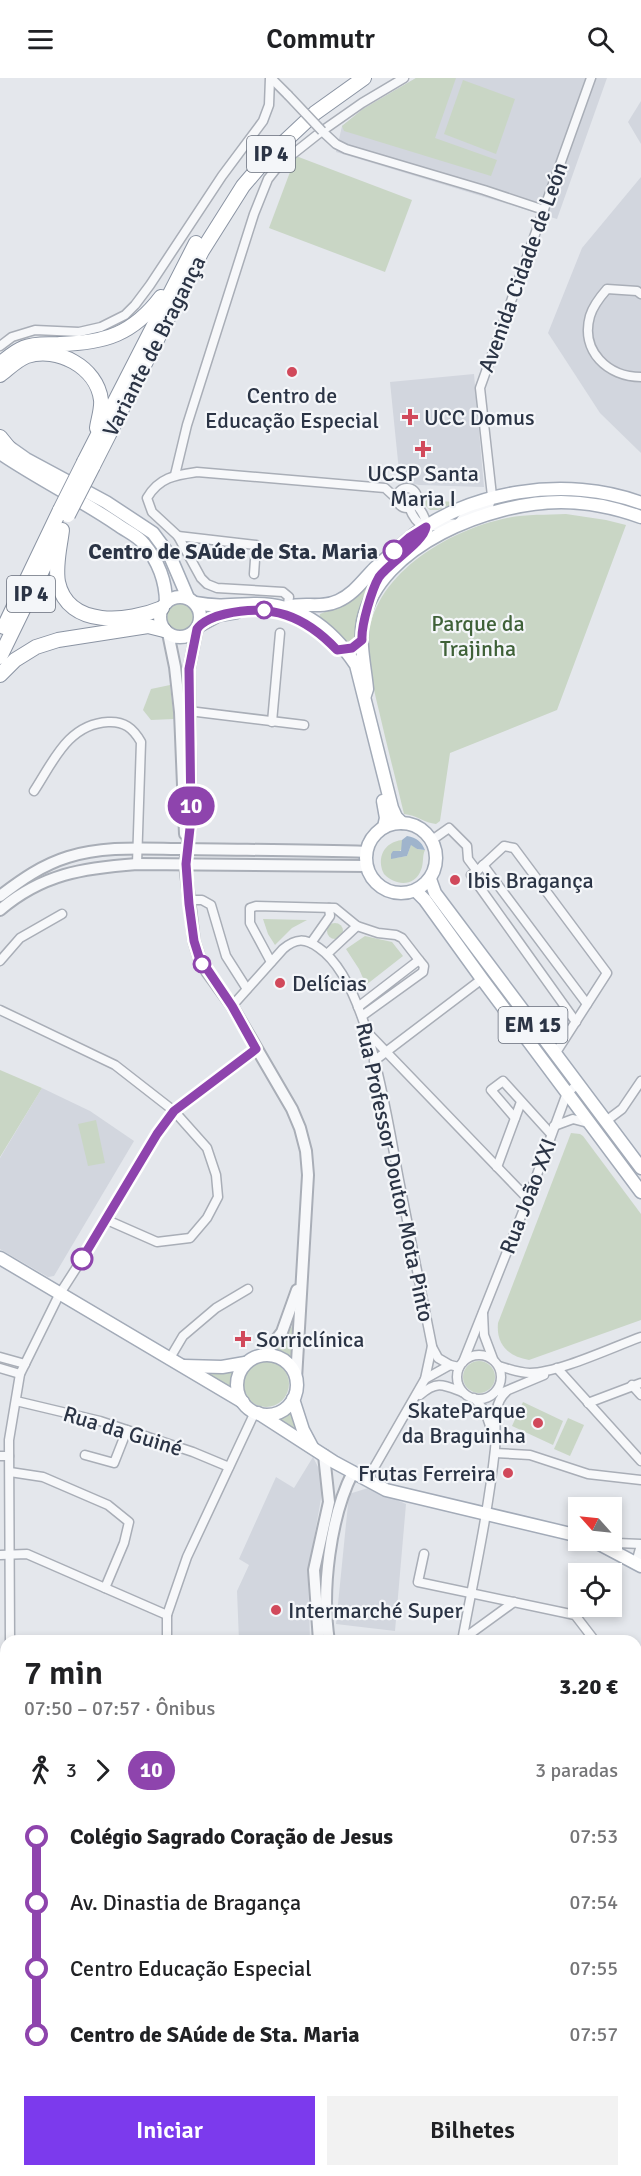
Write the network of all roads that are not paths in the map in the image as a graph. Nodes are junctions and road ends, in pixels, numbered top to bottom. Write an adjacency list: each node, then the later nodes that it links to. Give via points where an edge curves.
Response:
1 (270, 78): 6 (street, bridge); 10 (street, via 269,105 263,121 135,305 101,327 79,332 35,330 12,337)
2 (349, 78): 8 (highway, Variante de Bragança / IP 4, via 319,99 260,154 210,219)
3 (364, 78): 16 (highway, Variante de Bragança / IP 4, via 315,113 243,186 202,251)
4 (404, 78): 6 (street)
5 (591, 78): 7 (street, Avenida Cidade de León)
6 (322, 131): 7 (street, via 346,149); 17 (street, via 279,165 264,186 187,425)
7 (544, 210): 19 (street, Avenida Cidade de León, via 480,388)
8 (175, 281): 11 (highway, via 168,283 149,312 132,327 109,339 87,344 39,344 22,348); 14 (highway, Variante de Bragança / IP 4)
9 (641, 294): 13 (street, via 607,289 593,309 588,327 591,348 600,361 623,376)
10 (0, 346)
11 (0, 364)
12 (0, 375): 14 (highway, IP 4, via 26,356 53,354 78,364 94,380 101,401)
13 (641, 377)
14 (95, 442): 16 (highway, Variante de Bragança / IP 4)
15 (2, 445): 35 (main road, via 106,502 153,533 170,556); 37 (main road, via 21,468 143,542 157,562 166,589)
16 (89, 464): 22 (highway, Variante de Bragança / IP 4, bridge)
17 (175, 475): 18 (street, via 197,472 387,489); 29 (street, via 162,480 147,498 152,512)
18 (399, 495): 21 (street, via 400,504); 21 (street, via 407,488 412,490 416,497)
19 (492, 496): 20 (main road, via 581,490); 24 (main road); 26 (street, via 489,506 464,516)
20 (641, 503)
21 (412, 505): 23 (street)
22 (64, 513): 28 (highway, Variante de Bragança / IP 4); 43 (highway, Variante de Bragança / IP 4)
23 (418, 515): 24 (street); 27 (street); 30 (street)
24 (441, 518): 27 (main road)
25 (641, 518): 26 (main road, via 620,510 562,502 503,509)
26 (458, 524): 27 (street); 34 (main road, via 419,547)
27 (426, 527): 30 (main road); 34 (street, via 421,539 379,578)
28 (62, 530): 37 (highway, via 58,583 75,608 99,618 128,618); 47 (highway, Variante de Bragança / IP 4)
29 (178, 536): 31 (street); 32 (street)
30 (410, 537): 36 (main road, via 348,596)
31 (199, 538): 32 (street); 33 (street, via 256,545)
32 (188, 554): 38 (street, via 210,586 283,592 289,597)
33 (254, 574)
34 (373, 594): 44 (main road, via 363,620)
35 (191, 601): 37 (main road, via 176,597); 38 (main road, via 214,607 268,604); 40 (main road, via 200,614)
36 (324, 605): 38 (main road, via 297,604); 39 (main road)
37 (164, 606): 41 (main road, via 160,619)
38 (288, 611): 39 (main road); 40 (main road, via 234,612)
39 (316, 625): 45 (main road, via 331,633)
40 (198, 627): 41 (main road, via 180,638); 49 (street)
41 (166, 632): 46 (street); 48 (highway, via 148,626 58,640 36,647)
42 (280, 633): 52 (street)
43 (0, 636)
44 (362, 637): 45 (main road, via 352,648); 50 (main road)
45 (341, 649): 50 (main road, via 356,665); 56 (main road, via 356,685 386,810)
46 (172, 654): 49 (street, via 179,663 183,685); 59 (street, via 180,712)
47 (0, 657)
48 (0, 675)
49 (189, 689): 51 (street)
50 (365, 695): 55 (main road, via 392,808)
51 (189, 711): 52 (street); 59 (street, via 191,819)
52 (272, 722): 53 (street)
53 (304, 725)
54 (34, 791): 58 (street, via 68,739 84,727 117,722 130,726 141,742)
55 (402, 823): 56 (main road); 57 (main road, via 414,825)
56 (384, 827): 60 (main road)
57 (432, 840): 64 (street, via 449,828 467,846 468,859); 65 (main road, via 437,860)
58 (136, 849): 59 (street); 61 (street); 67 (street, via 70,857 39,870)
59 (187, 849): 60 (street); 62 (street)
60 (366, 852): 63 (main road)
61 (137, 864): 62 (street); 70 (street, via 86,869 39,883)
62 (186, 864): 63 (street); 68 (street)
63 (367, 866): 66 (main road, via 371,876 386,890 406,894)
64 (480, 868): 80 (street); 80 (street, via 504,846 514,848 607,973); 85 (street, via 471,875)
65 (430, 879): 66 (main road); 89 (main road, EM 15, via 435,893)
66 (416, 891): 78 (main road, EM 15)
67 (0, 896)
68 (188, 900): 79 (street, via 202,900 211,906 226,956); 81 (street, via 199,957)
69 (328, 908): 72 (street, via 335,908); 73 (street, via 330,916); 77 (street, via 250,908 250,923)
70 (0, 910)
71 (62, 914): 76 (street, via 21,938)
72 (357, 926): 74 (street); 75 (street, via 402,938)
73 (311, 943): 74 (street, Rua Professor Doutor Mota Pinto); 77 (street, via 291,942)
74 (327, 954): 82 (street, Rua Professor Doutor Mota Pinto)
75 (419, 960): 82 (street); 84 (street, via 423,972)
76 (0, 961)
77 (271, 962): 79 (street)
78 (482, 979): 88 (street); 93 (main road, EM 15)
79 (247, 989): 81 (street)
80 (587, 1004): 85 (street)
81 (232, 1006): 87 (street)
82 (358, 1007): 84 (street, Rua Professor Doutor Mota Pinto)
83 (0, 1010): 95 (street, via 115,1065)
84 (362, 1016): 86 (street, Rua Professor Doutor Mota Pinto)
85 (576, 1022): 89 (street)
86 (368, 1033): 88 (street); 90 (street, Rua Professor Doutor Mota Pinto)
87 (256, 1049): 95 (street); 106 (street, via 291,1109 306,1151)
88 (387, 1052): 90 (street); 100 (street)
89 (555, 1054): 92 (main road, EM 15)
90 (374, 1061): 111 (street, Rua Professor Doutor Mota Pinto)
91 (641, 1081): 97 (street, via 622,1109)
92 (578, 1084): 93 (street, Rua João XXI); 97 (main road, EM 15)
93 (567, 1093): 97 (main road, via 578,1095 595,1116); 98 (main road, EM 15); 99 (street, Rua João XXI)
94 (521, 1102): 96 (street); 96 (street, via 503,1081 491,1090); 99 (street)
95 (174, 1111): 104 (street); 104 (street, via 207,1148 216,1174 218,1197 207,1218 190,1238 157,1242)
96 (515, 1118): 100 (street)
97 (605, 1120): 101 (main road, EM 15)
98 (591, 1124): 99 (street, via 573,1119); 102 (main road, EM 15)
99 (552, 1130): 103 (street, Rua João XXI)
100 (497, 1167): 103 (street)
101 (641, 1168)
102 (641, 1192)
103 (528, 1199): 109 (street, Rua João XXI)
104 (107, 1220): 108 (street)
105 (0, 1258): 108 (main road)
106 (301, 1279): 112 (street, via 282,1332); 125 (street)
107 (248, 1289): 114 (street, via 216,1308 183,1336)
108 (59, 1295): 114 (main road); 117 (street)
109 (483, 1311): 116 (street, Rua João XXI, via 484,1335); 119 (street, Rua João XXI)
110 (641, 1337): 122 (street)
111 (432, 1346): 115 (street, Rua Professor Doutor Mota Pinto); 119 (street, Rua Professor Doutor Mota Pinto, via 438,1358)
112 (264, 1355): 118 (main road); 125 (main road, via 288,1363)
113 (0, 1357): 117 (street)
114 (170, 1358): 120 (main road)
115 (431, 1358): 123 (street, Rua Professor Doutor Mota Pinto); 126 (street, Rua Professor Doutor Mota Pinto)
116 (496, 1362): 119 (street, via 480,1354); 122 (street, via 528,1373); 131 (street, via 502,1378)
117 (26, 1364): 124 (street)
118 (245, 1364): 120 (main road); 137 (main road, via 237,1378 238,1395)
119 (457, 1365): 123 (street); 130 (street)
120 (184, 1366): 137 (main road)
121 (0, 1368): 124 (street)
122 (557, 1368): 129 (street); 138 (street)
123 (435, 1373): 126 (street); 128 (street, Rua Professor Doutor Mota Pinto)
124 (20, 1374): 136 (street)
125 (296, 1379): 134 (main road)
126 (425, 1379): 135 (street, Rua Professor Doutor Mota Pinto)
127 (636, 1384): 132 (street); 138 (street)
128 (446, 1385): 130 (street); 135 (street, via 432,1386)
129 (506, 1392): 131 (street); 143 (street, via 497,1407)
130 (464, 1393): 133 (street)
131 (492, 1395): 133 (street)
132 (641, 1395)
133 (474, 1398): 143 (street, via 491,1424)
134 (293, 1399): 139 (main road, via 278,1412); 142 (main road)
135 (416, 1399): 151 (street, Rua Professor Doutor Mota Pinto)
136 (16, 1401): 140 (street, Rua da Guiné); 141 (street)
137 (243, 1402): 139 (main road)
138 (588, 1403): 147 (street)
139 (257, 1413): 142 (main road); 148 (street)
140 (127, 1430): 144 (street, via 114,1463); 148 (street, Rua da Guiné)
141 (4, 1440): 146 (street)
142 (313, 1448): 145 (main road)
143 (495, 1450): 152 (street, via 530,1455 588,1474); 153 (street)
144 (85, 1455)
145 (324, 1455): 150 (main road); 169 (street, via 329,1502 314,1570)
146 (5, 1456): 149 (street)
147 (641, 1461)
148 (229, 1467): 166 (street, via 187,1557)
149 (10, 1472): 159 (street); 163 (street, via 43,1477 108,1505 129,1522)
150 (353, 1472): 151 (main road); 170 (street, via 343,1490 326,1573)
151 (367, 1480): 153 (main road, via 386,1490)
152 (641, 1480)
153 (486, 1515): 154 (main road); 164 (street)
154 (568, 1534)
155 (622, 1543): 156 (street)
156 (641, 1544): 162 (street, via 637,1558)
157 (0, 1548): 159 (street)
158 (612, 1551): 162 (main road)
159 (10, 1554): 161 (street); 163 (street, via 27,1554); 167 (street)
160 (424, 1554): 164 (street, via 418,1582)
161 (0, 1555)
162 (640, 1566)
163 (105, 1588): 166 (street)
164 (471, 1593): 165 (street); 171 (street)
165 (514, 1602): 172 (street); 173 (street, via 574,1615)
166 (167, 1615): 168 (street)
167 (10, 1635)
168 (167, 1635)
169 (319, 1635)
170 (328, 1635)
171 (464, 1635)
172 (470, 1635)
173 (590, 1635)

